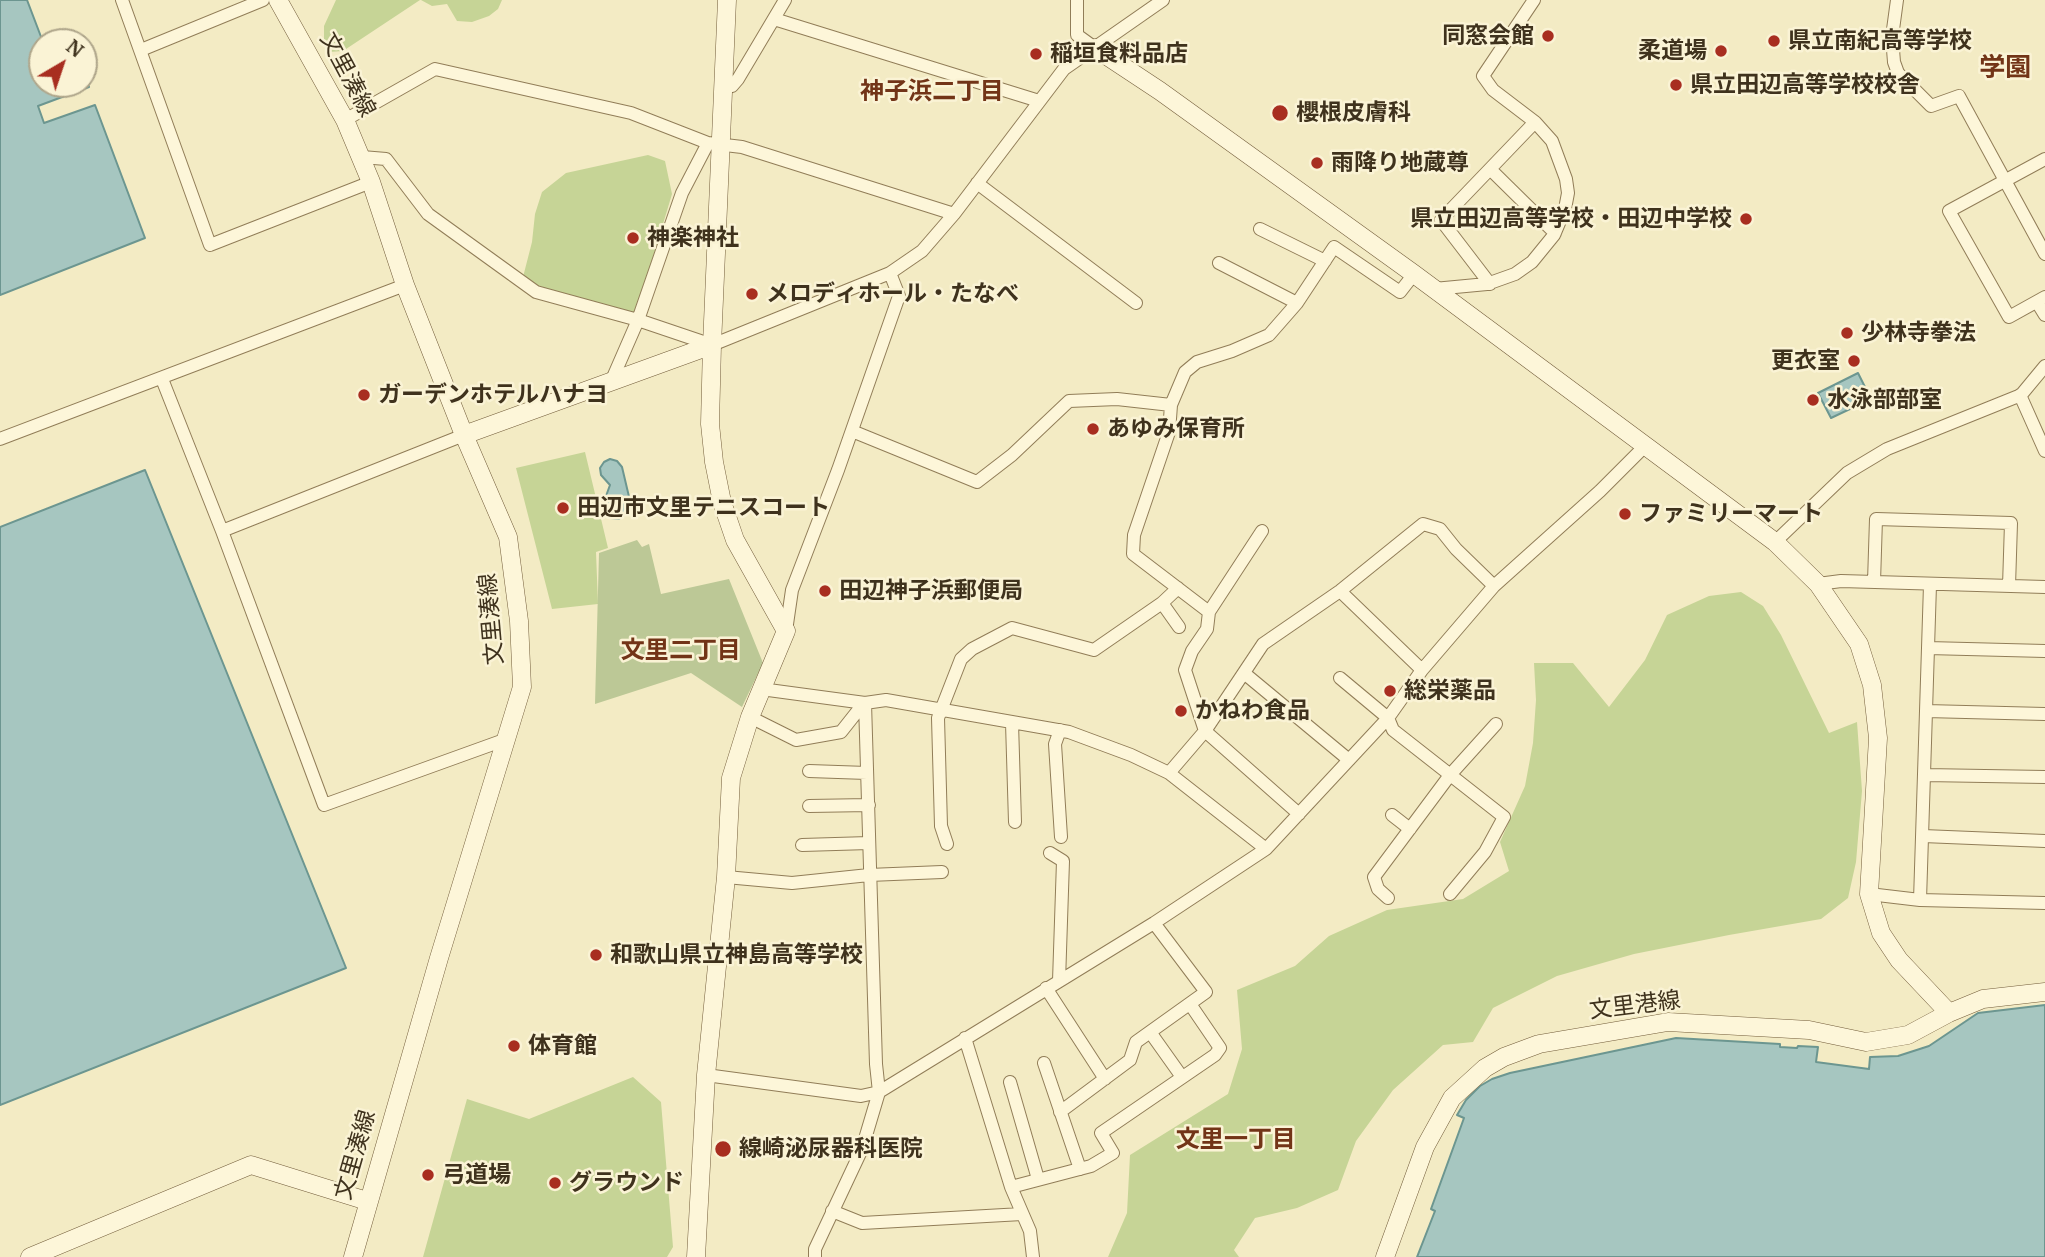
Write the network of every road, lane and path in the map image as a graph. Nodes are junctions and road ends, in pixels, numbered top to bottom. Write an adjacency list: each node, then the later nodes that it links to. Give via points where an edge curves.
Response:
1 (122, 0): 12 (street)
2 (263, 0): 12 (street)
3 (278, 0): 15 (street, 文里湊線)
4 (727, 0): 13 (street)
5 (785, 0): 10 (street)
6 (1077, 0): 11 (street, via 1077,35)
7 (1163, 0): 11 (street)
8 (1534, 0): 16 (street, via 1483,76 1493,90)
9 (1897, 0): 21 (street, via 1892,37 1898,73 1931,106 1959,96)
10 (774, 19): 13 (street, via 738,79); 14 (street)
11 (1095, 48): 14 (street, via 1064,69); 31 (street)
12 (141, 50): 22 (street, via 210,245)
13 (724, 89): 17 (street)
14 (1039, 101): 23 (street)
15 (345, 120): 17 (street, via 435,69 631,113); 18 (street, 文里湊線)
16 (1535, 122): 20 (street); 26 (street, via 1552,141 1566,179 1565,209)
17 (715, 144): 24 (street, via 742,147); 39 (street, via 681,193); 40 (street)
18 (362, 158): 22 (street, 文里湊線); 39 (street, via 386,159 428,214 536,292)
19 (2045, 159): 21 (street)
20 (1490, 169): 26 (street); 32 (street, via 1441,220)
21 (2005, 180): 27 (street); 35 (street, via 1949,211 2009,317)
22 (371, 182): 33 (street, 文里湊線)
23 (978, 183): 24 (street); 36 (street)
24 (954, 214): 30 (street, via 922,251)
25 (1260, 229): 28 (street)
26 (1555, 233): 32 (street, via 1532,262)
27 (2045, 254)
28 (1325, 261): 31 (street, via 1334,247 1400,292); 37 (street)
29 (1219, 263): 37 (street)
30 (890, 273): 40 (street); 46 (street, via 899,296)
31 (1414, 274): 34 (street)
32 (1490, 284): 34 (street)
33 (405, 285): 42 (street); 47 (street, 文里湊線)
34 (1434, 289): 49 (street)
35 (2041, 299): 38 (street)
36 (1136, 303)
37 (1297, 303): 45 (street, via 1269,335 1197,362 1185,372)
38 (2045, 315)
39 (638, 320): 40 (street); 43 (street)
40 (712, 345): 43 (street); 65 (street, via 710,424 722,502 735,540)
41 (2045, 366): 44 (street)
42 (162, 379): 48 (street); 51 (street)
43 (611, 382): 47 (street)
44 (2020, 395): 50 (street); 53 (street, via 1878,455 1847,473)
45 (1171, 405): 46 (street, via 1117,399 1069,401 977,482); 60 (street, via 1169,432 1134,535 1133,554)
46 (852, 431): 65 (street, via 792,590)
47 (464, 435): 51 (street); 82 (street, 文里湊線, via 508,537 522,687)
48 (0, 439)
49 (1645, 446): 53 (street); 57 (street)
50 (2045, 451)
51 (222, 531): 82 (street, via 324,806)
52 (1262, 531): 63 (street)
53 (1775, 542): 55 (street)
54 (1874, 582): 55 (street); 56 (street); 58 (street, via 1876,519 2011,523)
55 (1818, 584): 108 (street, via 1859,644 1872,685 1878,738)
56 (1930, 585): 58 (street); 66 (street)
57 (1493, 586): 61 (street, via 1440,529 1423,524); 68 (street)
58 (2009, 586): 59 (street)
59 (2045, 587)
60 (1178, 588): 62 (street); 63 (street)
61 (1340, 592): 68 (street); 69 (street, via 1264,644)
62 (1162, 603): 64 (street); 73 (street, via 1094,650 1012,628 961,659)
63 (1209, 612): 81 (street, via 1207,629 1185,670)
64 (1179, 627)
65 (786, 631): 71 (street)
66 (1928, 648): 67 (street); 74 (street)
67 (2045, 651)
68 (1422, 670): 77 (street)
69 (1244, 673): 81 (street); 83 (street)
70 (1340, 678): 77 (street)
71 (761, 689): 72 (street); 76 (street)
72 (864, 703): 73 (street, via 886,700); 76 (street, via 841,732 796,740); 85 (street)
73 (943, 710): 78 (street); 100 (street, via 938,718 941,825)
74 (1926, 711): 75 (street); 88 (street)
75 (2045, 714)
76 (750, 717): 106 (street, via 731,778)
77 (1388, 718): 83 (street); 87 (street, via 1393,730)
78 (1012, 723): 80 (street); 94 (street)
79 (1496, 724): 87 (street)
80 (1060, 730): 86 (street); 97 (street, via 1055,744)
81 (1205, 732): 86 (street); 92 (street)
82 (507, 739): 130 (street, 文里湊線)
83 (1349, 760): 92 (street)
84 (809, 771): 85 (street)
85 (867, 773): 90 (street)
86 (1169, 773): 102 (street)
87 (1450, 775): 95 (street); 107 (street, via 1504,817 1485,852)
88 (1925, 775): 89 (street); 96 (street)
89 (2045, 777)
90 (869, 805): 91 (street); 99 (street)
91 (809, 806)
92 (1299, 814): 102 (street)
93 (1392, 815): 95 (street)
94 (1014, 822)
95 (1410, 829): 109 (street, via 1374,877)
96 (1923, 836): 98 (street); 110 (street)
97 (1061, 837)
98 (2045, 841)
99 (869, 843): 101 (street); 105 (street)
100 (947, 844)
101 (802, 845)
102 (1266, 849): 112 (street)
103 (1050, 853): 113 (street, via 1063,861)
104 (942, 872): 105 (street)
105 (869, 875): 106 (street, via 792,883); 125 (street)
106 (726, 877): 121 (street)
107 (1450, 894)
108 (1870, 894): 110 (street); 117 (street, via 1881,933 1899,960)
109 (1388, 898)
110 (1920, 900): 111 (street)
111 (2045, 902)
112 (1154, 923): 113 (street); 116 (street, via 1206,992)
113 (1059, 981): 114 (street)
114 (1046, 988): 119 (street); 123 (street)
115 (2045, 992): 117 (street, 文里港線, via 1983,999)
116 (1190, 1004): 118 (street); 122 (street, via 1220,1048)
117 (1949, 1013): 138 (street, 文里港線, via 1908,1035 1866,1042 1809,1030 1668,1022 1539,1044 1504,1057 1452,1098 1425,1147)
118 (1150, 1032): 122 (street); 123 (street, via 1136,1042 1130,1060)
119 (965, 1038): 125 (street); 129 (street)
120 (1044, 1063): 126 (street)
121 (706, 1075): 125 (street, via 861,1096); 135 (street)
122 (1182, 1077): 127 (street, via 1101,1133 1113,1153)
123 (1105, 1079): 126 (street)
124 (1010, 1082): 128 (street)
125 (879, 1092): 131 (street, via 862,1149)
126 (1060, 1112): 127 (street)
127 (1080, 1169): 128 (street)
128 (1038, 1179): 129 (street)
129 (1011, 1187): 132 (street)
130 (367, 1201): 133 (street, via 251,1165); 134 (street, 文里湊線)
131 (832, 1211): 132 (street, via 862,1223); 136 (street, via 815,1249)
132 (1022, 1214): 137 (street, via 1030,1231)
133 (30, 1257)
134 (353, 1257)
135 (696, 1257)
136 (816, 1257)
137 (1033, 1257)
138 (1385, 1257)

